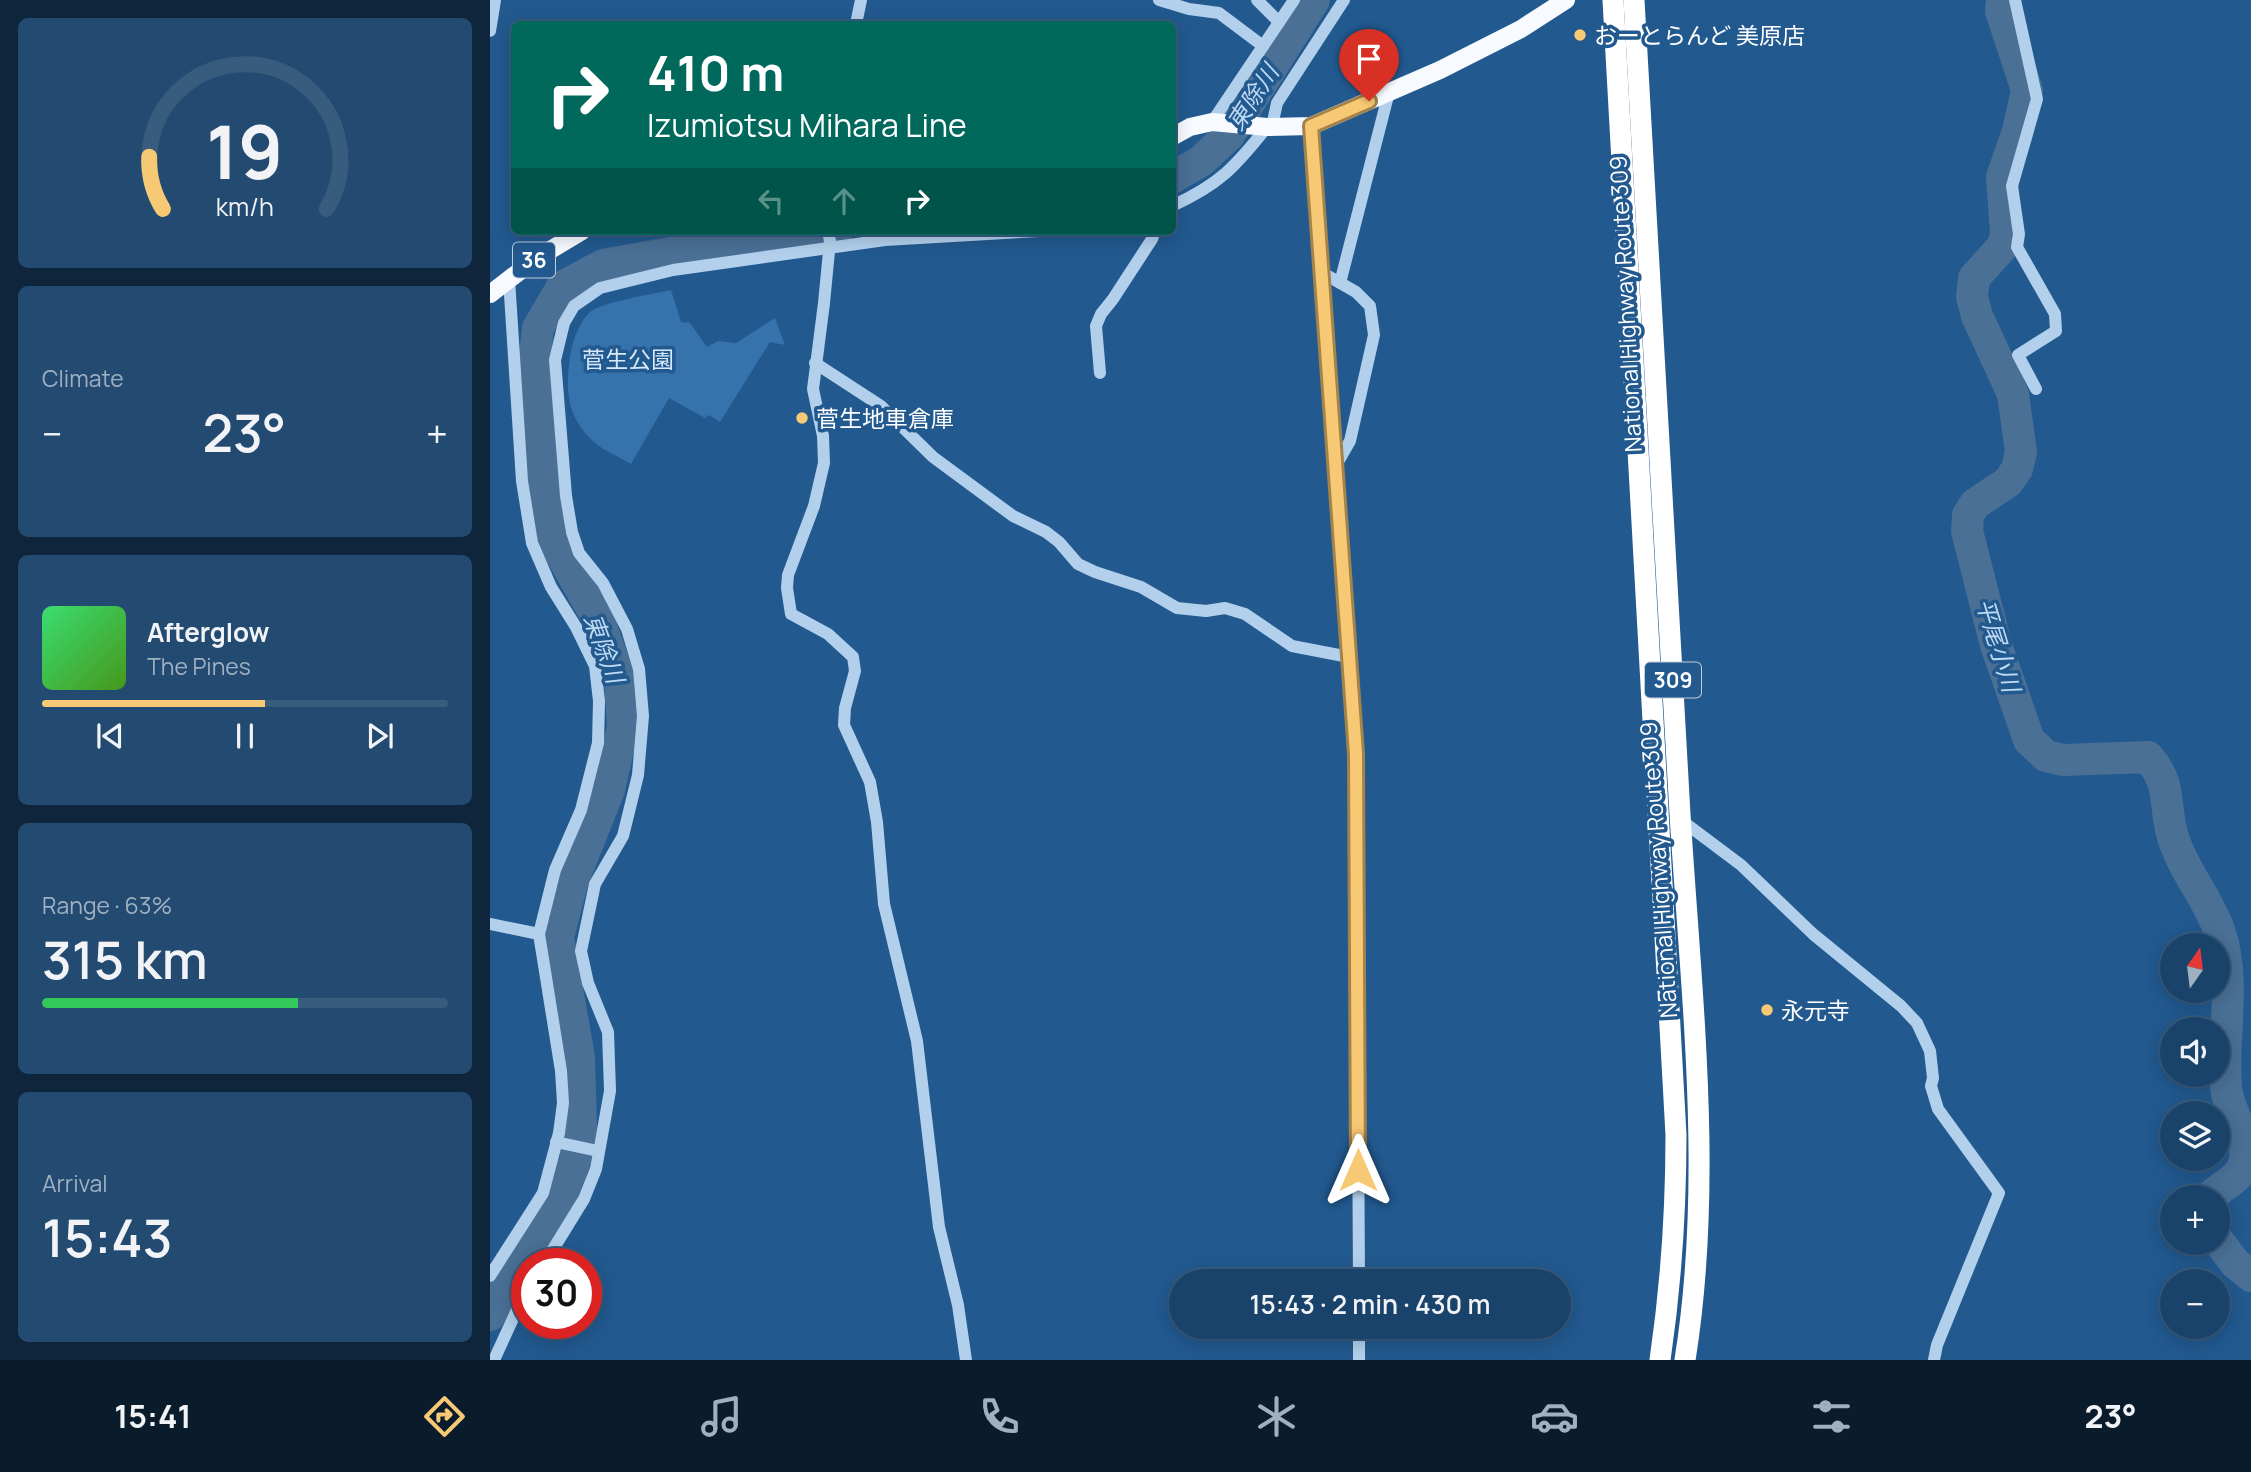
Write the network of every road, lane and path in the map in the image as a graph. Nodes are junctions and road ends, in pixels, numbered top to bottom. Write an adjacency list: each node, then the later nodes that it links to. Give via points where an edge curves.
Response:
1 (495, 0): 13 (street)
2 (861, 0): 11 (street)
3 (1159, 0): 14 (street, via 1219,13)
4 (1257, 0): 12 (street)
5 (1294, 0): 12 (street)
6 (1344, 0): 17 (street)
7 (1566, 0): 15 (main road, via 1521,29)
8 (1613, 0): 34 (highway, National Highway Route 309 / 309)
9 (1634, 0): 34 (highway, National Highway Route 309 / 309)
10 (2015, 0): 31 (street, via 2038,99 2012,186 2017,247 2055,314 2056,331 2018,355)
11 (857, 21)
12 (1279, 22): 14 (street)
13 (490, 31)
14 (1263, 46): 16 (street)
15 (1389, 92): 18 (main road); 27 (street)
16 (1216, 122): 17 (main road); 19 (main road)
17 (1265, 126): 18 (main road); 20 (street, via 1224,177)
18 (1311, 126): 25 (street)
19 (1176, 134)
20 (1176, 204)
21 (575, 235): 26 (main road, 36)
22 (970, 235): 24 (street)
23 (1154, 235): 30 (street, via 1101,314 1097,326)
24 (829, 240): 29 (street); 38 (street, via 600,288 574,306 564,323 555,360 572,532 579,553 603,583 627,629 639,668 643,716 638,775 623,836 595,884 581,951 608,1032 610,1091)
25 (1321, 272): 27 (street); 32 (street)
26 (509, 279): 28 (main road, 36); 36 (street, via 522,481 532,543 595,666 599,701 598,743 581,810 555,870)
27 (1340, 283): 32 (street, via 1370,306 1374,335 1350,441)
28 (490, 294)
29 (814, 363): 33 (street, via 881,406 943,465 1013,516 1046,532 1078,564 1141,587 1177,608 1224,608 1245,614 1292,646); 45 (street, via 813,389 824,463 787,588 792,614 828,634 853,657 855,671 844,724 870,782 884,904 917,1041 939,1227)
30 (1100, 373)
31 (2036, 389)
32 (1335, 468): 33 (street)
33 (1349, 657): 40 (street, via 1356,754)
34 (1670, 820): 47 (highway, National Highway Route 309 / 309, via 1676,1193 1670,1293); 48 (highway, National Highway Route 309 / 309, via 1698,1080 1695,1274); 49 (street, via 1741,865 1917,1023 1930,1051 1931,1086 1938,1109 1999,1193)
35 (490, 924): 36 (street)
36 (539, 934): 37 (street, via 561,1071 563,1103)
37 (556, 1142): 38 (street); 41 (street, via 542,1193)
38 (598, 1151): 39 (street, via 584,1199)
39 (554, 1248)
40 (1359, 1269)
41 (490, 1276)
42 (511, 1323): 44 (street)
43 (1359, 1339): 46 (street)
44 (494, 1360)
45 (966, 1360)
46 (1359, 1360)
47 (1660, 1360)
48 (1685, 1360)
49 (1934, 1360)

